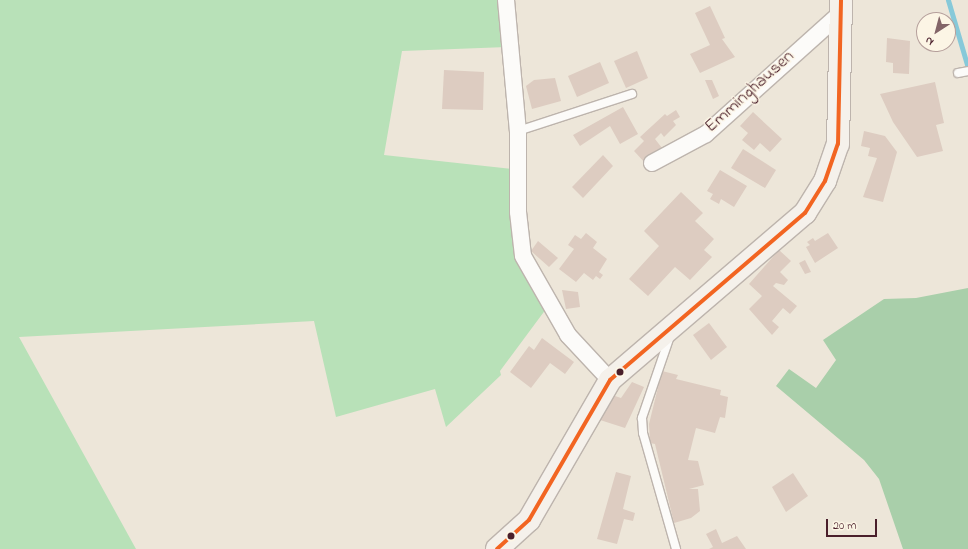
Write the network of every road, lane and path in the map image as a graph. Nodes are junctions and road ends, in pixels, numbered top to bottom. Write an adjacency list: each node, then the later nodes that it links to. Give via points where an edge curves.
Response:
1 (506, 0): 6 (street)
2 (841, 6): 7 (street, Emminghausen, via 706,134); 8 (street, Emminghausen, via 838,144 825,181 805,213)
3 (968, 71): 4 (lane)
4 (958, 73)
5 (632, 94): 6 (lane)
6 (518, 131): 9 (street, via 518,212 523,256 568,335)
7 (652, 163)
8 (670, 328): 9 (street, Emminghausen); 11 (lane, via 670,340 649,389 642,418 643,433)
9 (610, 380): 10 (street, Emminghausen, via 530,520)
10 (503, 545)
11 (676, 549)

